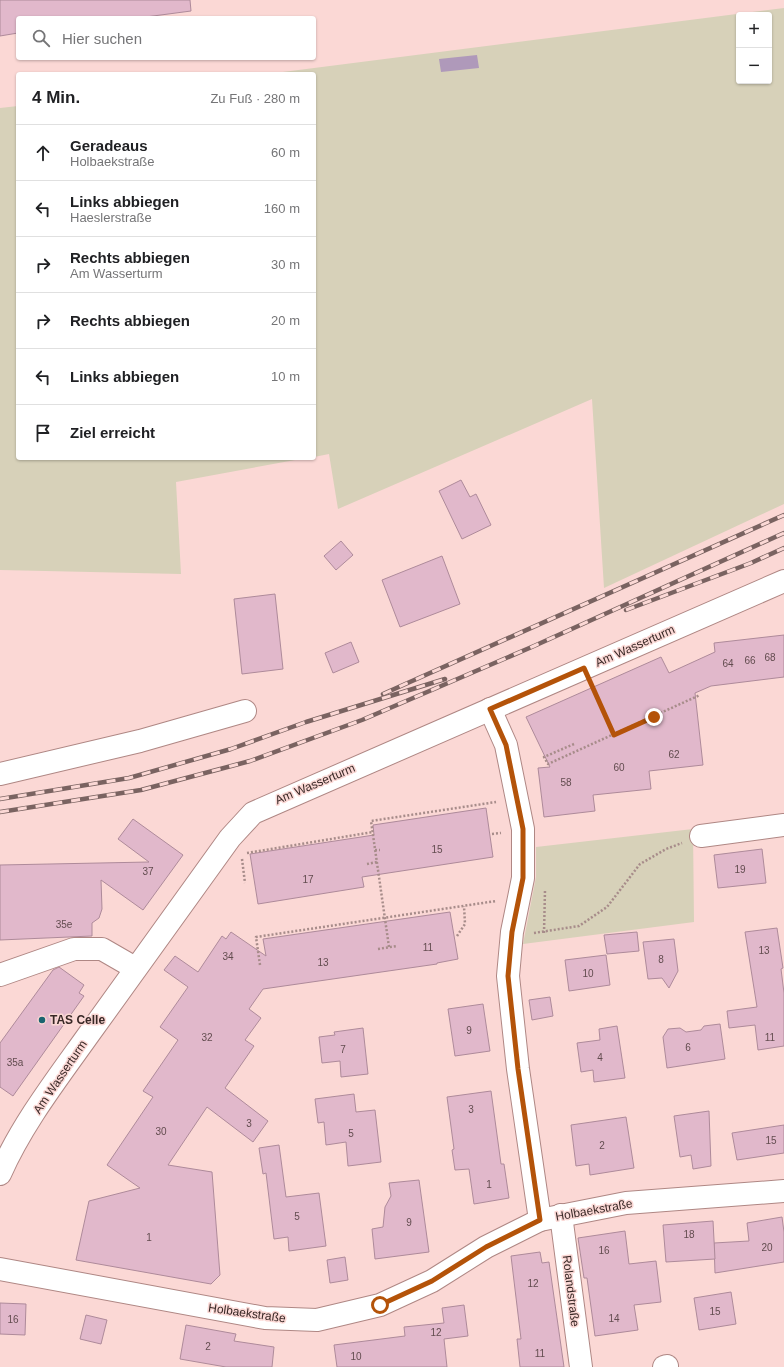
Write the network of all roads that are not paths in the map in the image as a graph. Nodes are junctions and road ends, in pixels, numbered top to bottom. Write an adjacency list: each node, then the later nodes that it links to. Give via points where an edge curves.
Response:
1 (784, 581): 2 (street, Am Wasserturm)
2 (490, 709): 7 (street, Am Wasserturm, via 253,813 230,838); 12 (street, via 506,745 523,829 523,871 512,932 508,976 518,1069)
3 (245, 712): 4 (street, via 140,741)
4 (0, 774)
5 (784, 825): 6 (street)
6 (701, 836)
7 (135, 968): 8 (street, via 102,949 74,949); 9 (street, Am Wasserturm, via 27,1124)
8 (0, 975)
9 (0, 1174)
10 (784, 1191): 11 (street, Holbaekstraße, via 626,1203)
11 (561, 1215): 12 (street, Holbaekstraße); 14 (street, Rolandstraße)
12 (540, 1220): 13 (street, Holbaekstraße, via 486,1247 432,1281 380,1305 317,1320 265,1318)
13 (0, 1269)
14 (581, 1367)

